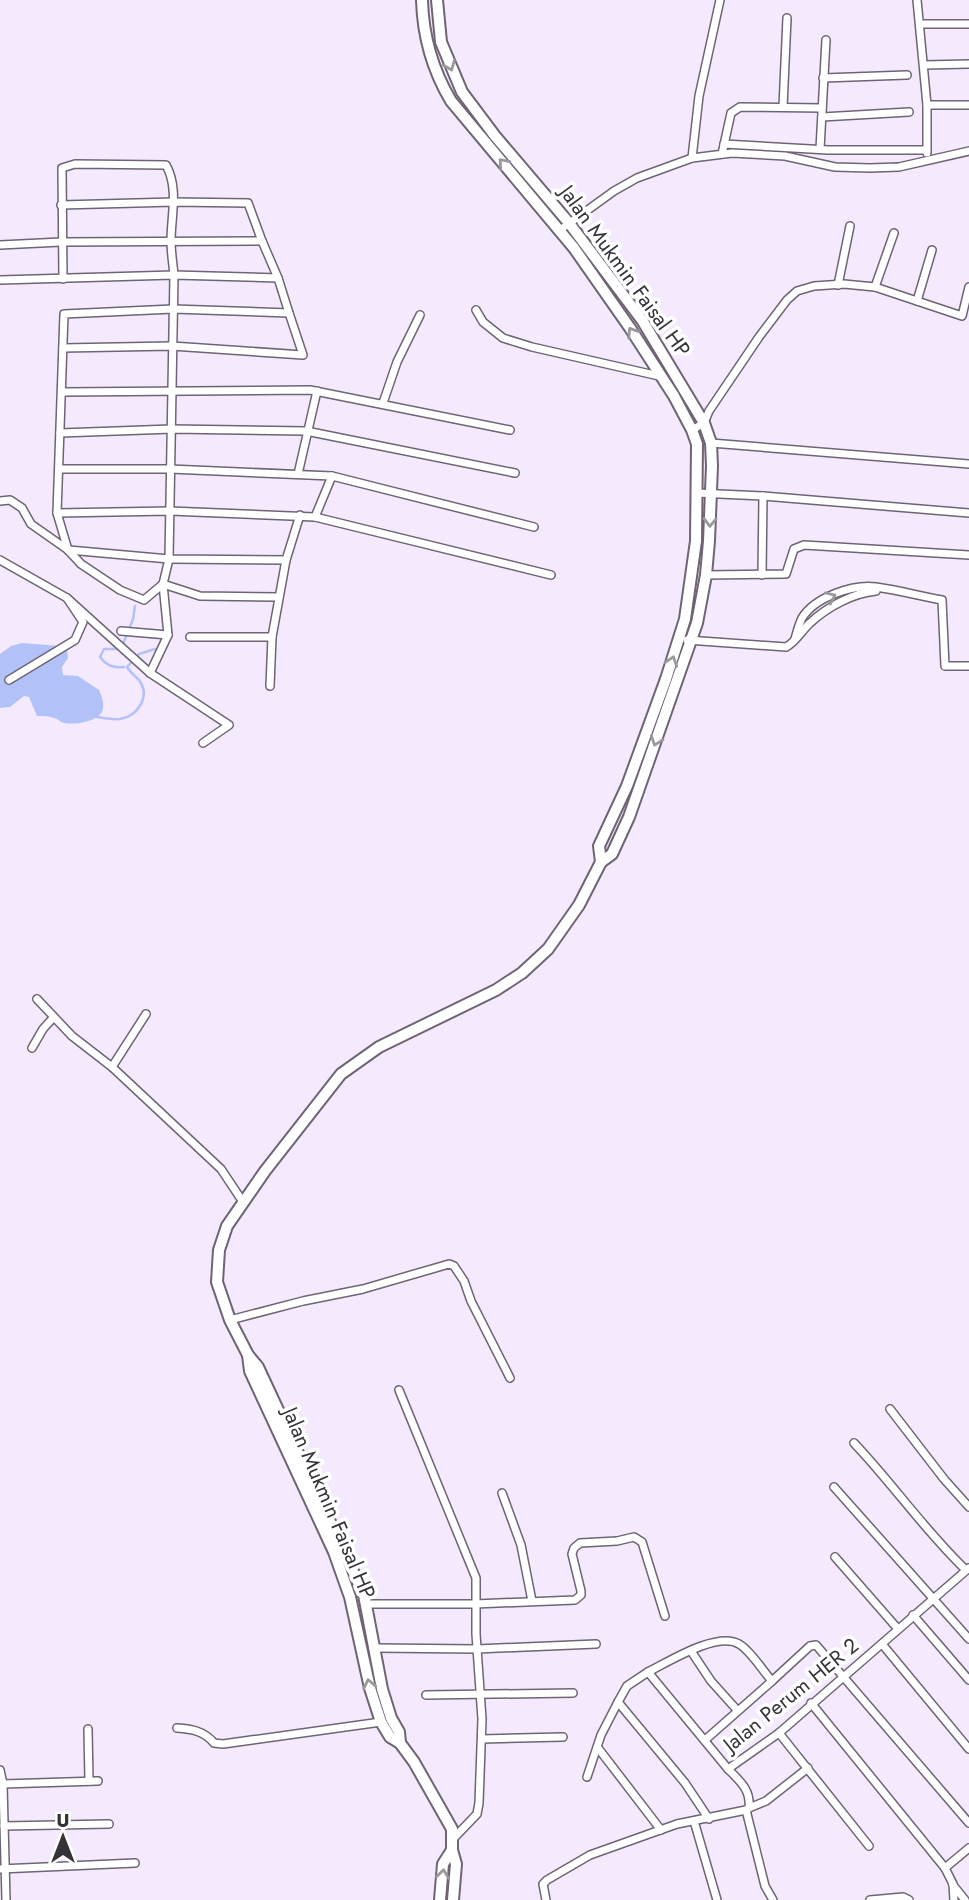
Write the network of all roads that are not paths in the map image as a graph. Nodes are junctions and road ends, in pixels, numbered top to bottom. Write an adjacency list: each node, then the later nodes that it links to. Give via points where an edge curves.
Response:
1 (422, 0): 28 (street, Jalan Mukmin Faisal HP, one-way to 1, via 451,101 426,45)
2 (437, 0): 28 (street, Jalan Mukmin Faisal HP, one-way to 28, via 441,42 462,92)
3 (720, 0): 24 (street, via 699,96)
4 (917, 0): 6 (street)
5 (787, 18): 15 (street)
6 (920, 24): 7 (street); 10 (street)
7 (969, 24)
8 (826, 40): 12 (street)
9 (969, 64): 10 (street)
10 (924, 65): 13 (street)
11 (907, 75): 12 (street)
12 (823, 78): 16 (street)
13 (927, 105): 14 (street); 21 (street)
14 (969, 105)
15 (783, 107): 16 (street); 19 (street, via 734,110)
16 (822, 108): 18 (street)
17 (909, 112): 18 (street)
18 (822, 117): 20 (street)
19 (724, 144): 20 (street); 23 (street)
20 (820, 149): 21 (street)
21 (926, 150): 25 (street)
22 (969, 151): 25 (street)
23 (722, 154): 24 (street); 25 (street, via 785,156 835,167)
24 (692, 158): 28 (street, via 637,178)
25 (927, 162)
26 (174, 202): 27 (street); 27 (street, via 166,165 75,164 62,168); 31 (street); 32 (street, via 248,203)
27 (61, 205): 33 (street)
28 (564, 226): 50 (street, Jalan Mukmin Faisal HP, one-way to 28); 55 (street, Jalan Mukmin Faisal HP, via 642,320)
29 (850, 226): 40 (street)
30 (894, 233): 41 (street)
31 (171, 241): 32 (street); 33 (street); 36 (street)
32 (262, 241): 37 (street)
33 (61, 242): 34 (street); 38 (street)
34 (0, 245)
35 (932, 250): 43 (street)
36 (174, 275): 37 (street); 38 (street); 44 (street)
37 (278, 278): 46 (street)
38 (63, 279): 39 (street)
39 (0, 280)
40 (838, 285): 41 (street); 55 (street, via 814,286 786,300)
41 (875, 287): 43 (street)
42 (969, 287): 43 (street, via 962,316)
43 (917, 301)
44 (173, 309): 46 (street); 48 (street); 49 (street, via 64,314)
45 (477, 310): 50 (street, via 483,322 503,338)
46 (289, 313): 48 (street, via 303,355)
47 (420, 315): 54 (street)
48 (172, 346): 49 (street); 51 (street)
49 (63, 348): 53 (street)
50 (659, 376): 59 (street, Jalan Mukmin Faisal HP)
51 (172, 390): 52 (street); 53 (street); 56 (street)
52 (317, 391): 54 (street); 57 (street)
53 (62, 392): 60 (street)
54 (383, 403): 58 (street)
55 (704, 423): 59 (street); 61 (street, Jalan Mukmin Faisal HP)
56 (172, 429): 57 (street); 60 (street); 64 (street)
57 (306, 430): 65 (street); 66 (street)
58 (510, 430)
59 (692, 430): 68 (street, Jalan Mukmin Faisal HP, via 698,456)
60 (60, 433): 63 (street)
61 (711, 443): 62 (street); 69 (street, Jalan Mukmin Faisal HP)
62 (969, 464)
63 (59, 469): 64 (street); 73 (street)
64 (170, 469): 66 (street); 72 (street)
65 (515, 473)
66 (298, 474): 67 (street)
67 (332, 476): 76 (street); 77 (street)
68 (697, 493): 69 (street); 94 (street, Jalan Mukmin Faisal HP, via 693,573)
69 (710, 494): 70 (street); 84 (street, Jalan Mukmin Faisal HP, one-way to 84)
70 (763, 496): 74 (street); 85 (street)
71 (0, 501): 78 (street, via 10,500 22,508 31,524)
72 (170, 511): 73 (street); 75 (street); 80 (street)
73 (57, 513): 78 (street)
74 (969, 513)
75 (300, 515): 76 (street); 82 (street)
76 (315, 517): 83 (street)
77 (534, 527)
78 (68, 550): 80 (street); 86 (street, via 120,590 144,600)
79 (969, 555): 85 (street, via 804,545 794,549 786,574)
80 (169, 559): 82 (street); 86 (street)
81 (0, 560): 89 (street)
82 (286, 560): 88 (street)
83 (551, 575)
84 (706, 575): 85 (street); 96 (street, Jalan Mukmin Faisal HP)
85 (762, 575)
86 (163, 584): 88 (street, via 200,596); 91 (street)
87 (888, 590): 95 (street, via 864,592 838,605); 95 (street, one-way to 87, via 803,616 831,596 861,587); 97 (street, via 942,600 945,666)
88 (279, 597): 93 (street)
89 (67, 598): 98 (street); 99 (street, via 83,622 75,640)
90 (121, 631): 91 (street)
91 (168, 635): 98 (street)
92 (190, 637): 93 (street)
93 (272, 637): 100 (street)
94 (679, 639): 96 (street); 102 (street, Jalan Mukmin Faisal HP, one-way to 94, via 599,846 627,786)
95 (795, 639): 96 (street, via 791,645 779,647)
96 (692, 640): 102 (street, Jalan Mukmin Faisal HP, one-way to 102, via 637,797 612,854)
97 (969, 666)
98 (150, 673): 101 (street, via 229,725)
99 (9, 680)
100 (270, 687)
101 (203, 743)
102 (601, 862): 108 (street, Jalan Mukmin Faisal HP, via 579,905 548,949 496,990 379,1048 341,1074)
103 (37, 999): 105 (street)
104 (146, 1014): 107 (street)
105 (53, 1017): 106 (street); 107 (street)
106 (32, 1048)
107 (112, 1067): 108 (street, via 221,1169)
108 (243, 1202): 109 (street, Jalan Mukmin Faisal HP, via 222,1235 217,1268)
109 (230, 1320): 110 (street, Jalan Mukmin Faisal HP); 111 (street, via 449,1264 464,1281)
110 (248, 1355): 122 (street, Jalan Mukmin Faisal HP, via 258,1367); 144 (street, Jalan Mukmin Faisal HP, one-way to 110, via 351,1597 250,1371)
111 (510, 1378)
112 (399, 1390): 123 (street, via 476,1578)
113 (890, 1409): 117 (street)
114 (854, 1443): 119 (street)
115 (834, 1487): 120 (street)
116 (502, 1493): 121 (street, via 521,1545)
117 (969, 1507)
118 (835, 1557): 126 (street)
119 (968, 1569): 120 (street, Jalan Perum HER 2)
120 (933, 1599): 124 (street, Jalan Perum HER 2); 127 (street)
121 (532, 1601): 123 (street); 125 (street, via 575,1600 581,1595 572,1554 580,1543 634,1537 642,1542)
122 (366, 1604): 123 (street); 131 (street, Jalan Mukmin Faisal HP)
123 (475, 1604): 132 (street)
124 (914, 1615): 126 (street, Jalan Perum HER 2); 136 (street)
125 (666, 1616)
126 (898, 1629): 130 (street, Jalan Perum HER 2)
127 (966, 1630): 128 (street)
128 (969, 1639)
129 (596, 1644): 132 (street)
130 (882, 1644): 135 (street, Jalan Perum HER 2); 153 (street)
131 (375, 1648): 132 (street); 151 (street, Jalan Mukmin Faisal HP, via 382,1689)
132 (477, 1649): 138 (street)
133 (691, 1651): 134 (street); 137 (street, via 709,1642 740,1644); 143 (street)
134 (648, 1672): 141 (street, via 627,1686); 150 (street)
135 (844, 1675): 137 (street, via 816,1645); 142 (street, Jalan Perum HER 2); 164 (street)
136 (969, 1680)
137 (772, 1681): 143 (street)
138 (480, 1693): 139 (street); 140 (street); 149 (street)
139 (573, 1693)
140 (426, 1695)
141 (618, 1702): 152 (street); 162 (street)
142 (811, 1703): 147 (street, Jalan Perum HER 2); 172 (street)
143 (737, 1710): 150 (street)
144 (381, 1721): 145 (street, via 223,1744); 151 (street, Jalan Mukmin Faisal HP, via 390,1737)
145 (177, 1728)
146 (88, 1729): 158 (street)
147 (779, 1733): 154 (street); 155 (street, Jalan Perum HER 2)
148 (563, 1737): 149 (street)
149 (482, 1739): 168 (street, via 477,1814)
150 (705, 1740): 155 (street)
151 (400, 1743): 168 (street, Jalan Mukmin Faisal HP)
152 (598, 1748): 157 (street); 167 (street)
153 (969, 1749)
154 (808, 1768): 161 (street, via 766,1801); 169 (street)
155 (728, 1769): 161 (street, Jalan Perum HER 2, via 748,1790)
156 (0, 1770): 160 (street)
157 (587, 1777)
158 (89, 1781): 159 (street); 160 (street)
159 (98, 1781)
160 (3, 1784): 166 (street)
161 (748, 1809): 162 (street); 180 (street, Jalan Perum HER 2, via 765,1886)
162 (709, 1819): 163 (street)
163 (694, 1821): 167 (street); 179 (street)
164 (969, 1823)
165 (109, 1824): 166 (street)
166 (4, 1826): 173 (street)
167 (661, 1830): 178 (street, via 590,1856 547,1880)
168 (452, 1839): 176 (street, one-way to 168, via 443,1864); 177 (street, Jalan Mukmin Faisal HP, via 456,1864)
169 (869, 1846)
170 (969, 1848): 172 (street)
171 (135, 1863): 173 (street)
172 (945, 1868): 174 (street)
173 (2, 1869): 175 (street)
174 (953, 1884): 183 (street); 184 (street)
175 (6, 1900)
176 (440, 1900)
177 (453, 1900)
178 (545, 1900)
179 (717, 1900)
180 (773, 1900)
181 (870, 1900): 182 (street)
182 (909, 1900)
183 (954, 1900)
184 (965, 1900)

